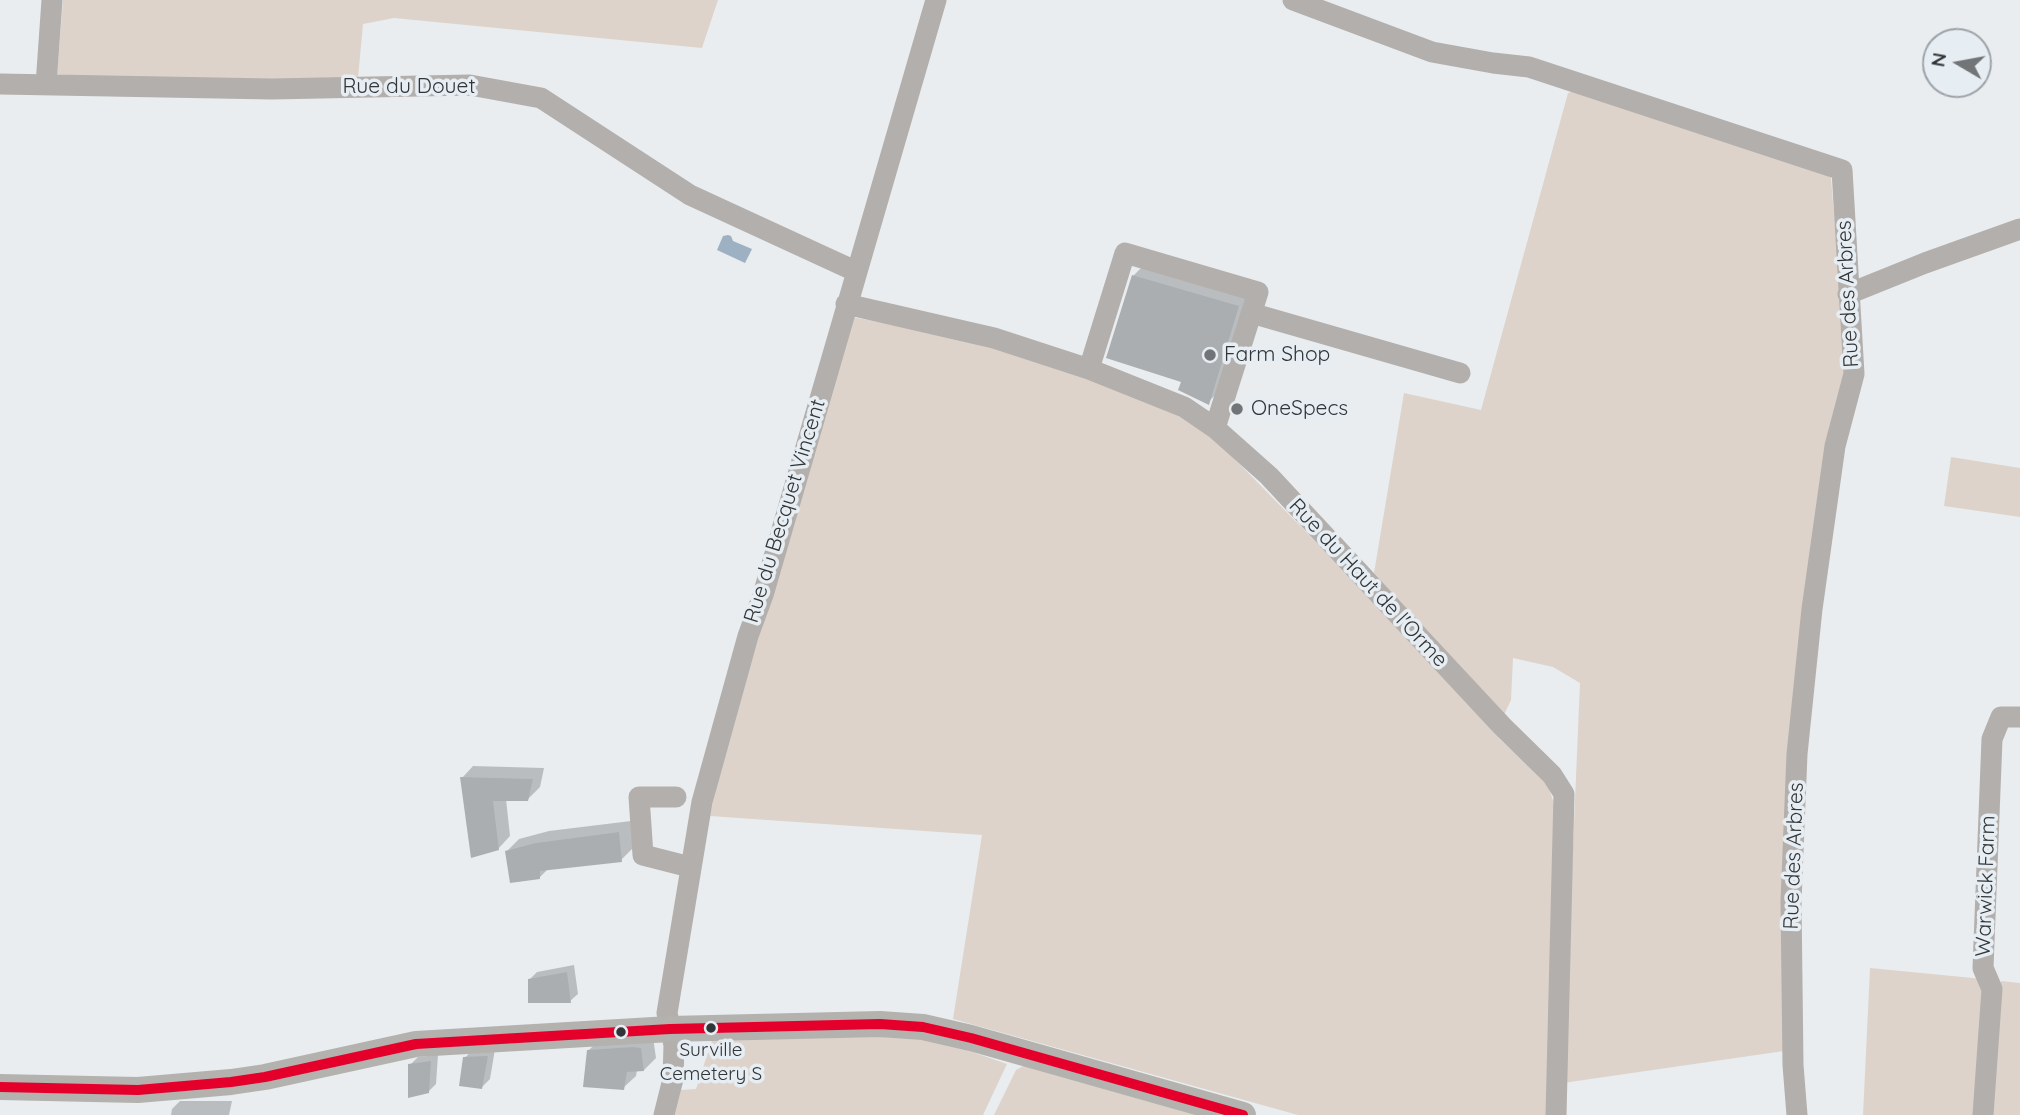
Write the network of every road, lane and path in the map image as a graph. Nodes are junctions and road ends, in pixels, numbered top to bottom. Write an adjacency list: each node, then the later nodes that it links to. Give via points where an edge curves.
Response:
1 (52, 0): 5 (street)
2 (936, 0): 7 (street, Rue du Becquet Vincent)
3 (1293, 0): 8 (street, Rue des Arbres, via 1432,52 1529,67 1842,170)
4 (0, 84): 5 (street, Rue du Douet)
5 (46, 85): 7 (street, Rue du Douet, via 272,89 470,85 541,98 690,195)
6 (2020, 229): 8 (street)
7 (855, 271): 9 (street, Rue du Becquet Vincent)
8 (1848, 294): 22 (street, Rue des Arbres, via 1854,374 1835,446 1797,754 1791,901)
9 (846, 304): 11 (street, Rue du Haut de l'Orme, via 994,338); 16 (street, Rue du Becquet Vincent, via 715,753)
10 (1251, 313): 11 (street, via 1258,292 1125,253); 12 (street); 13 (street)
11 (1089, 369): 13 (street, Rue du Haut de l'Orme, via 1184,407)
12 (1460, 373)
13 (1214, 428): 21 (street, Rue du Haut de l'Orme, via 1269,476 1552,775 1564,794)
14 (2020, 717): 23 (street, Warwick Farm, via 2001,717 1992,738 1983,968 1992,989)
15 (676, 797): 16 (street, via 639,797 643,855)
16 (690, 867): 17 (street, Rue du Becquet Vincent, via 667,1013)
17 (670, 1029): 18 (main road, via 416,1044 218,1084 138,1090); 19 (street, Rue du Becquet Vincent, via 673,1079); 20 (main road, via 923,1027)
18 (0, 1087)
19 (664, 1115)
20 (1243, 1115)
21 (1556, 1115)
22 (1797, 1115)
23 (1983, 1115)

